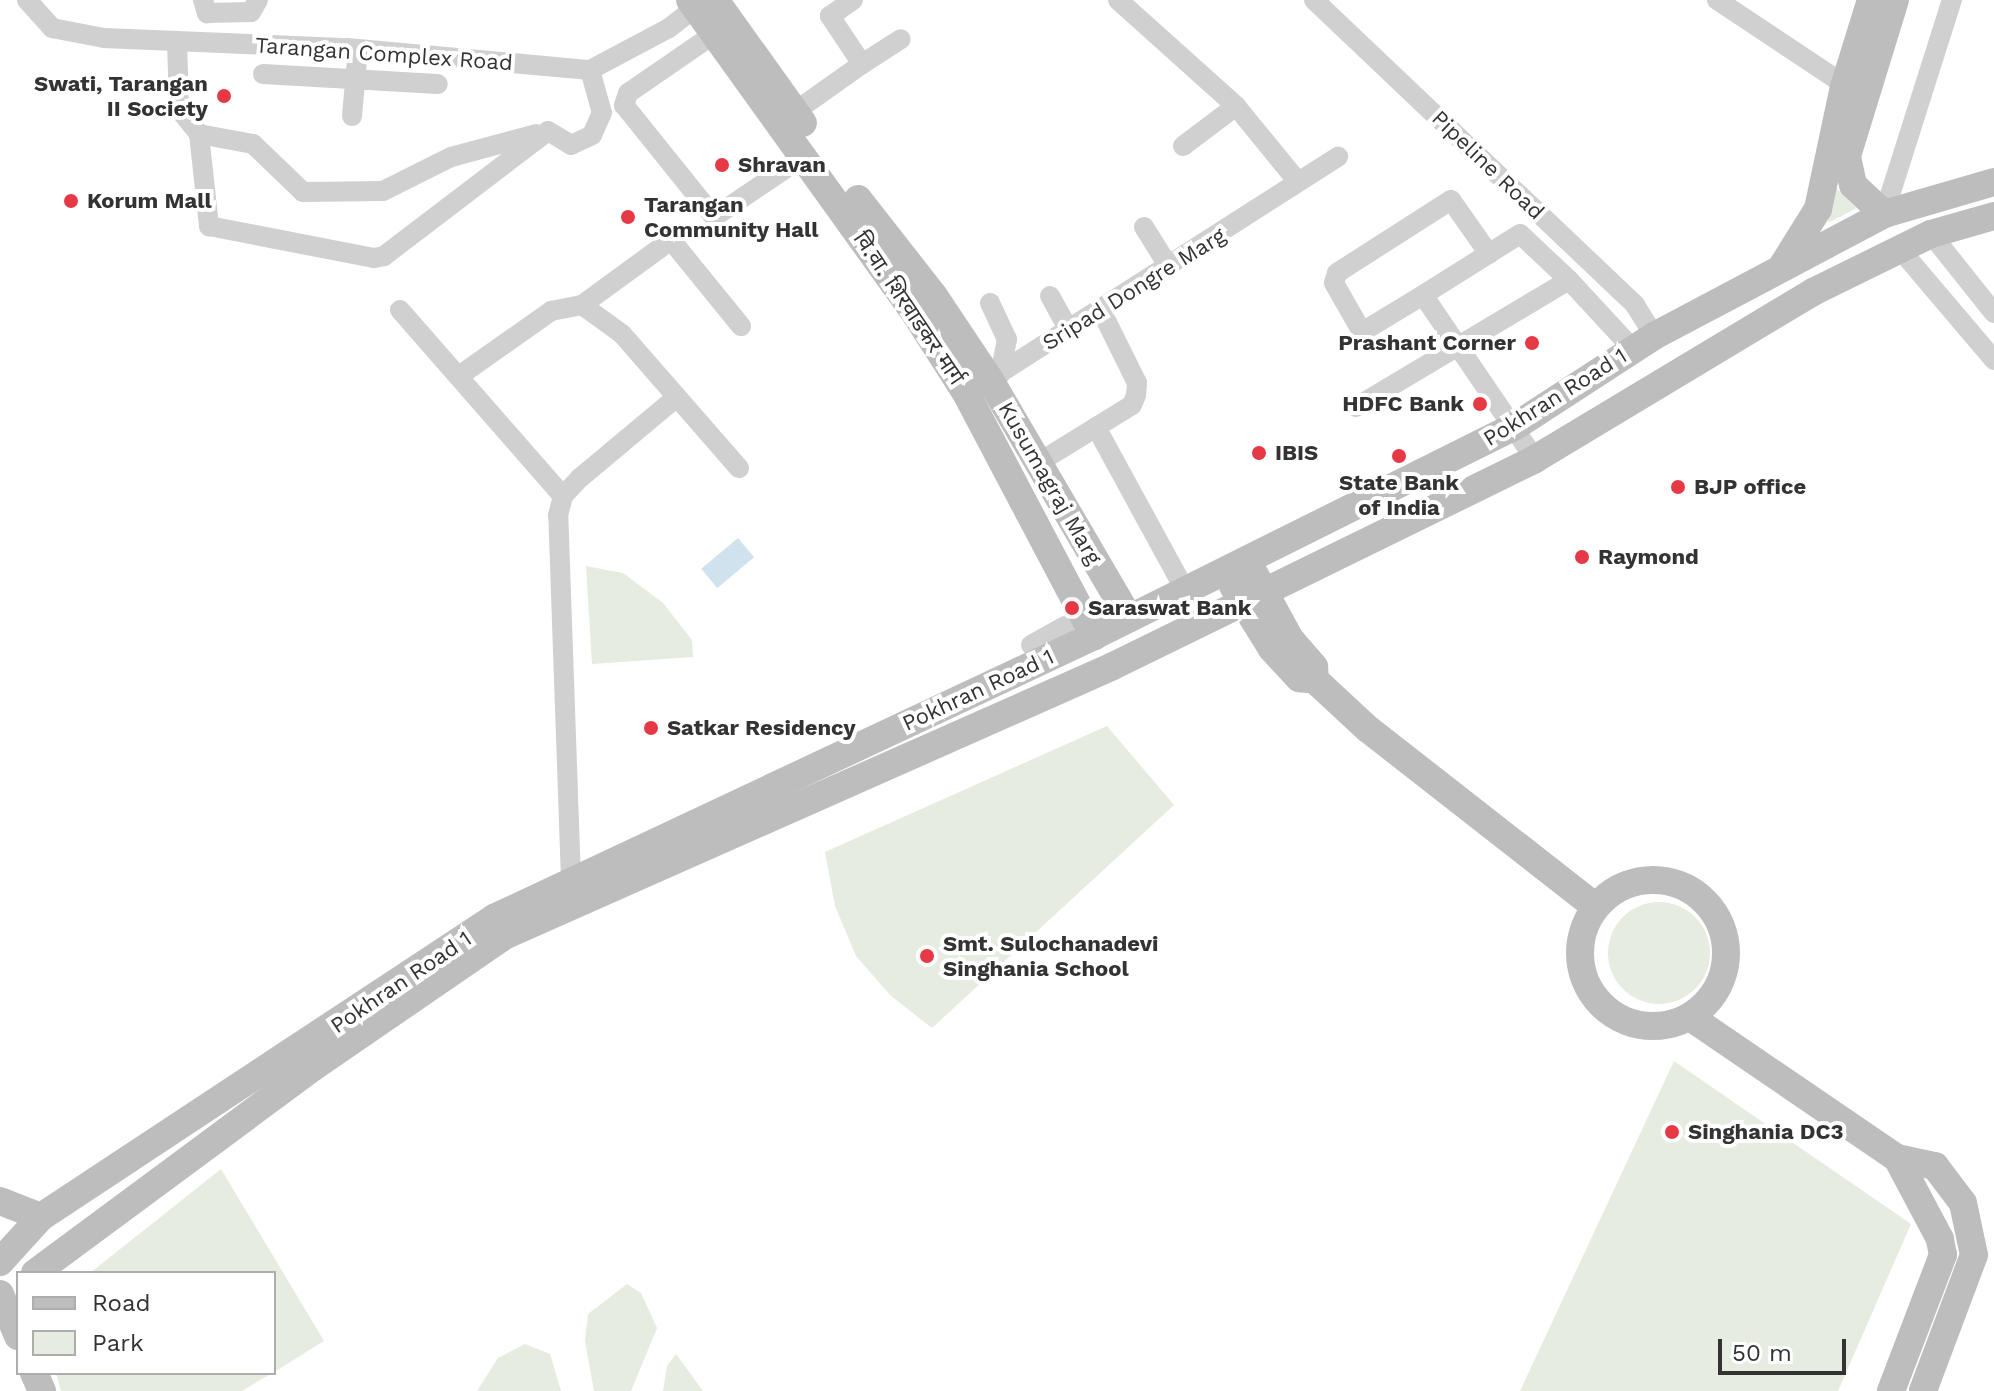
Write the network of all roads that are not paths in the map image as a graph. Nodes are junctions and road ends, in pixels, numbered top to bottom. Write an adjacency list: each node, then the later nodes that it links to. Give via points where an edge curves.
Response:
1 (27, 0): 16 (street, Tarangan Complex Road, via 58,30)
2 (203, 0): 3 (street, via 207,13 251,12)
3 (258, 0)
4 (853, 0): 12 (street)
5 (1118, 0): 24 (street)
6 (1314, 0): 53 (street, Pipeline Road, via 1635,305)
7 (1717, 0): 23 (street)
8 (1871, 0): 23 (main road)
9 (1895, 0): 23 (main road)
10 (1952, 0): 35 (street)
11 (702, 2): 14 (main road, वि.वा. शिरवाडकर मार्ग); 19 (street, via 669,28); 26 (main road)
12 (830, 16): 13 (street); 18 (street)
13 (811, 28)
14 (714, 34): 26 (main road, वि.वा. शिरवाडकर मार्ग); 30 (street, via 628,93 624,105 714,217)
15 (901, 39): 18 (street)
16 (177, 41): 17 (street, Tarangan Complex Road); 28 (street, via 179,109)
17 (358, 49): 19 (street, Tarangan Complex Road); 21 (street)
18 (862, 64): 26 (street)
19 (590, 70): 27 (street, via 602,113 592,135 571,145)
20 (263, 74): 21 (street)
21 (355, 81): 22 (street); 25 (street)
22 (438, 84)
23 (1855, 91): 35 (main road, via 1848,173 1853,185); 41 (main road, via 1818,209)
24 (1236, 106): 29 (street); 32 (street)
25 (352, 116)
26 (787, 117): 30 (main road, वि.वा. शिरवाडकर मार्ग); 34 (main road)
27 (548, 131): 28 (street, via 451,157 383,191 301,191 253,144); 28 (street, via 378,258 211,228)
28 (199, 134)
29 (1183, 146)
30 (804, 156): 34 (main road, वि.वा. शिरवाडकर मार्ग)
31 (1338, 157): 32 (street, Sripad Dongre Marg)
32 (1298, 182): 42 (street, Sripad Dongre Marg)
33 (1994, 182): 35 (main road, Pokhran Road 1)
34 (844, 196): 57 (main road, वि.वा. शिरवाडकर मार्ग)
35 (1884, 214): 41 (main road, Pokhran Road 1)
36 (1994, 216): 38 (main road, Pokhran Road 1)
37 (1144, 227): 42 (street)
38 (1931, 234): 39 (main road, Pokhran Road 1); 50 (street)
39 (1899, 248): 55 (street); 62 (main road, Pokhran Road 1)
40 (1489, 254): 43 (street, via 1524,235); 44 (street); 44 (street, via 1451,200 1334,277 1362,332)
41 (1782, 266): 53 (main road, Pokhran Road 1)
42 (1169, 267): 49 (street, Sripad Dongre Marg)
43 (1569, 280): 53 (street); 54 (street)
44 (1423, 295): 54 (street)
45 (1050, 296): 52 (street)
46 (990, 303): 57 (street, via 1007,339)
47 (582, 305): 51 (street, via 671,240); 56 (street, via 551,311); 58 (street, via 622,334)
48 (400, 310): 56 (street)
49 (1101, 310): 52 (street, Sripad Dongre Marg); 60 (street, via 1137,388 1132,405)
50 (1994, 313)
51 (741, 326)
52 (1069, 330): 57 (street, Sripad Dongre Marg)
53 (1650, 339): 61 (main road, Pokhran Road 1)
54 (1458, 349): 59 (street); 61 (street)
55 (1994, 360)
56 (459, 376): 65 (street)
57 (986, 382): 63 (main road, Kusumagraj Marg); 71 (main road, वि.वा. शिरवाडकर मार्ग)
58 (677, 397): 64 (street); 65 (street)
59 (1356, 407)
60 (1096, 427): 63 (street); 67 (street)
61 (1514, 427): 62 (street); 66 (main road, Pokhran Road 1)
62 (1535, 459): 68 (main road, Pokhran Road 1)
63 (1038, 463): 69 (main road, Kusumagraj Marg)
64 (739, 468)
65 (563, 496): 75 (street, via 555,540)
66 (1236, 565): 67 (main road, Pokhran Road 1); 68 (main road)
67 (1185, 590): 69 (main road, Pokhran Road 1)
68 (1251, 596): 74 (main road, Pokhran Road 1); 76 (main road, via 1314,667 1315,680 1368,729)
69 (1129, 618): 71 (main road, Pokhran Road 1)
70 (1065, 626): 72 (street)
71 (1094, 636): 72 (main road, Pokhran Road 1)
72 (1033, 648): 73 (main road, Pokhran Road 1)
73 (944, 706): 74 (main road); 75 (main road, Pokhran Road 1)
74 (957, 736): 78 (main road, Pokhran Road 1, via 504,936)
75 (571, 880): 78 (main road, Pokhran Road 1, via 494,918)
76 (1596, 907): 77 (main road, via 1583,931 1580,958 1587,984 1602,1006 1625,1021 1651,1027); 77 (main road, via 1616,889 1642,880 1682,885 1704,900 1720,922 1726,962 1710,999)
77 (1690, 1017): 79 (main road)
78 (307, 1059): 81 (main road, Pokhran Road 1); 83 (main road, Pokhran Road 1)
79 (1897, 1158): 86 (main road, via 1940,1239 1943,1255); 87 (main road, via 1935,1166 1963,1203 1972,1227 1974,1255)
80 (0, 1201): 81 (main road)
81 (41, 1217): 82 (main road, Pokhran Road 1)
82 (0, 1262)
83 (38, 1271)
84 (5, 1296): 85 (main road)
85 (16, 1330)
86 (1891, 1391)
87 (1923, 1391)

